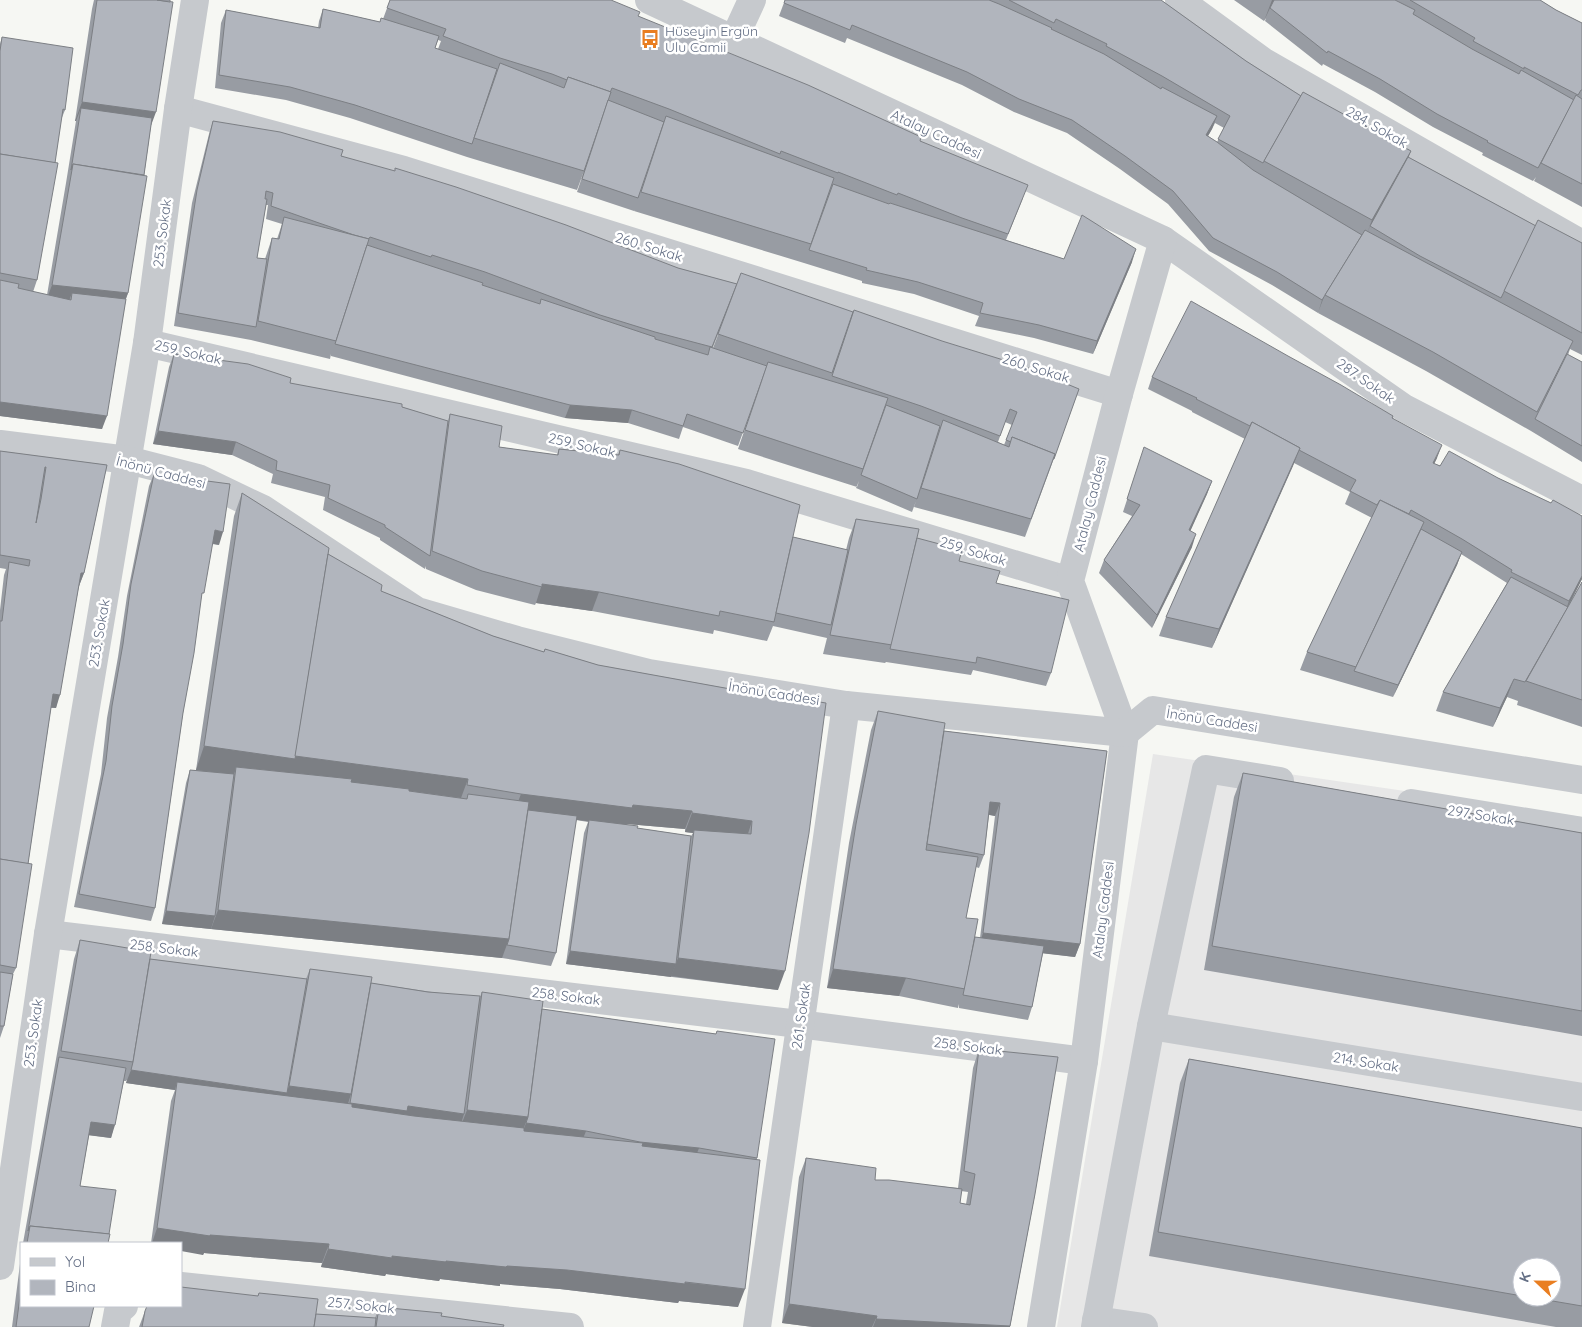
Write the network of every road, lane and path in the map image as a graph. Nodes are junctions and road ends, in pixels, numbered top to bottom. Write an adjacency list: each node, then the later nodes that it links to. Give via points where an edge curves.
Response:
1 (195, 0): 6 (street, 253. Sokak)
2 (649, 0): 5 (street, Atalay Caddesi)
3 (752, 0): 5 (street)
4 (1179, 0): 8 (street, 284. Sokak, via 1264,62)
5 (734, 39): 7 (street, Atalay Caddesi)
6 (178, 109): 9 (street, 253. Sokak); 10 (street, 260. Sokak, via 404,170)
7 (1164, 240): 10 (street, Atalay Caddesi); 13 (street, 287. Sokak, via 1404,408)
8 (1582, 244)
9 (147, 343): 12 (street, 253. Sokak); 14 (street, 259. Sokak, via 746,483)
10 (1119, 394): 14 (street, Atalay Caddesi)
11 (0, 444): 12 (street, İnönü Caddesi)
12 (128, 460): 15 (street, İnönü Caddesi, via 198,478 263,509 416,611 649,673); 21 (street, 253. Sokak)
13 (1582, 500)
14 (1070, 581): 16 (street, Atalay Caddesi)
15 (846, 705): 16 (street, İnönü Caddesi); 22 (street, 261. Sokak)
16 (1125, 733): 17 (street, İnönü Caddesi, via 1153,710); 24 (street, Atalay Caddesi)
17 (1582, 780)
18 (1302, 785): 23 (street, via 1206,769)
19 (1389, 800): 20 (street, 297. Sokak)
20 (1582, 831)
21 (48, 934): 22 (street, 258. Sokak); 26 (street, 253. Sokak)
22 (799, 1024): 24 (street, 258. Sokak); 32 (street, 261. Sokak)
23 (1151, 1026): 25 (street, 214. Sokak); 29 (street)
24 (1084, 1061): 33 (street, Atalay Caddesi)
25 (1582, 1097)
26 (0, 1266)
27 (182, 1286): 31 (street, 257. Sokak)
28 (122, 1307): 30 (street, via 118,1310)
29 (1096, 1323): 34 (street)
30 (115, 1327)
31 (570, 1327)
32 (757, 1327)
33 (1041, 1327)
34 (1144, 1327)

